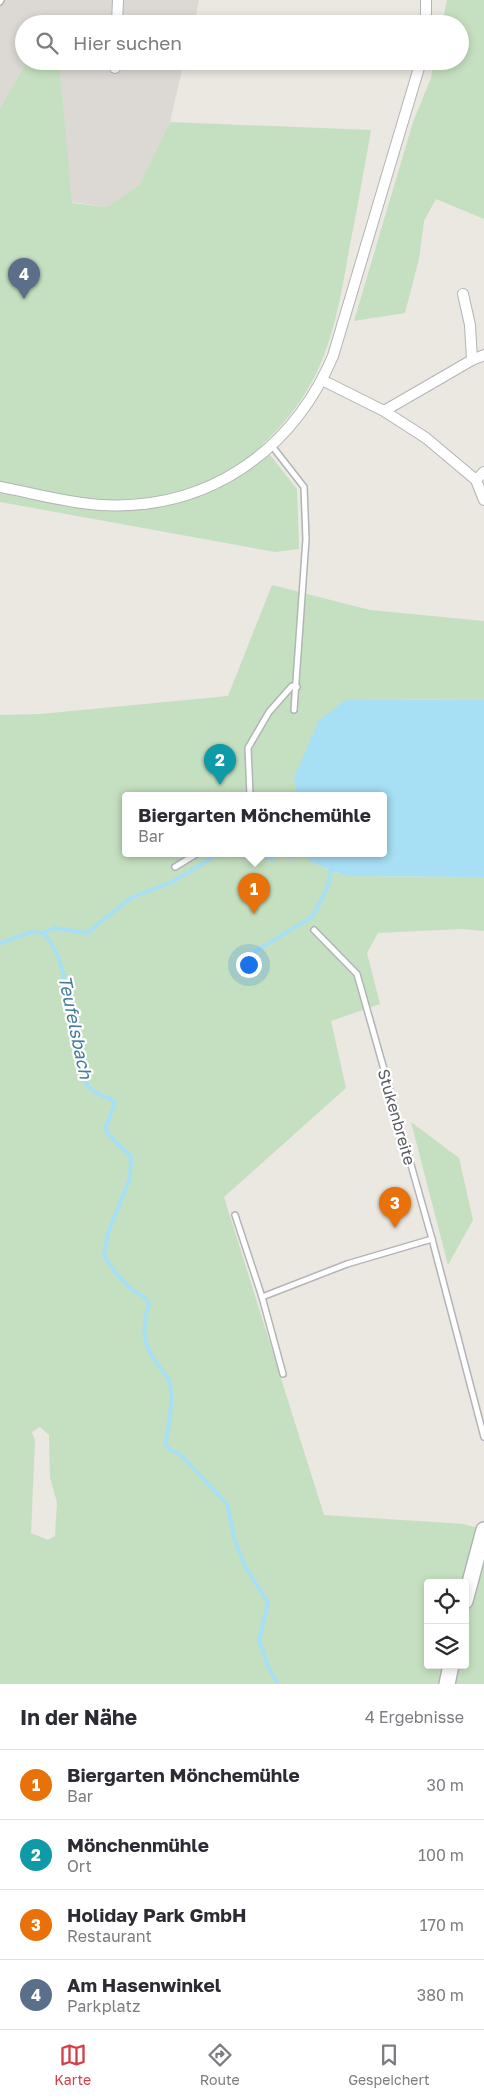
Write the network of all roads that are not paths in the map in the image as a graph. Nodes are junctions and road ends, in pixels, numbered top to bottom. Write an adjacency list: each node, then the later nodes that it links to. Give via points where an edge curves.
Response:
1 (118, 0): 3 (street)
2 (426, 0): 4 (street)
3 (117, 15)
4 (426, 15)
5 (418, 70): 9 (street, via 340,333)
6 (462, 294): 8 (street, via 470,325)
7 (484, 355): 8 (street)
8 (472, 360): 10 (street)
9 (322, 380): 10 (street); 11 (street, via 304,410)
10 (384, 411): 13 (street, via 426,438)
11 (272, 446): 14 (street, via 243,468 212,485 150,503 98,505); 16 (lane, via 304,487 306,539)
12 (484, 472): 13 (street)
13 (476, 480): 15 (street)
14 (0, 487)
15 (484, 500)
16 (297, 686): 17 (lane); 18 (lane, via 292,686 269,712 248,748)
17 (294, 710)
18 (250, 792)
19 (192, 857): 20 (lane)
20 (175, 868)
21 (314, 930): 23 (lane, Stukenbreite, via 357,974)
22 (235, 1215): 24 (lane)
23 (432, 1239): 24 (lane, via 347,1264); 26 (lane, Stukenbreite)
24 (262, 1297): 25 (lane)
25 (283, 1374)
26 (484, 1437)
27 (484, 1530): 28 (street)
28 (469, 1586)
29 (449, 1669): 30 (street)
30 (447, 1684)

